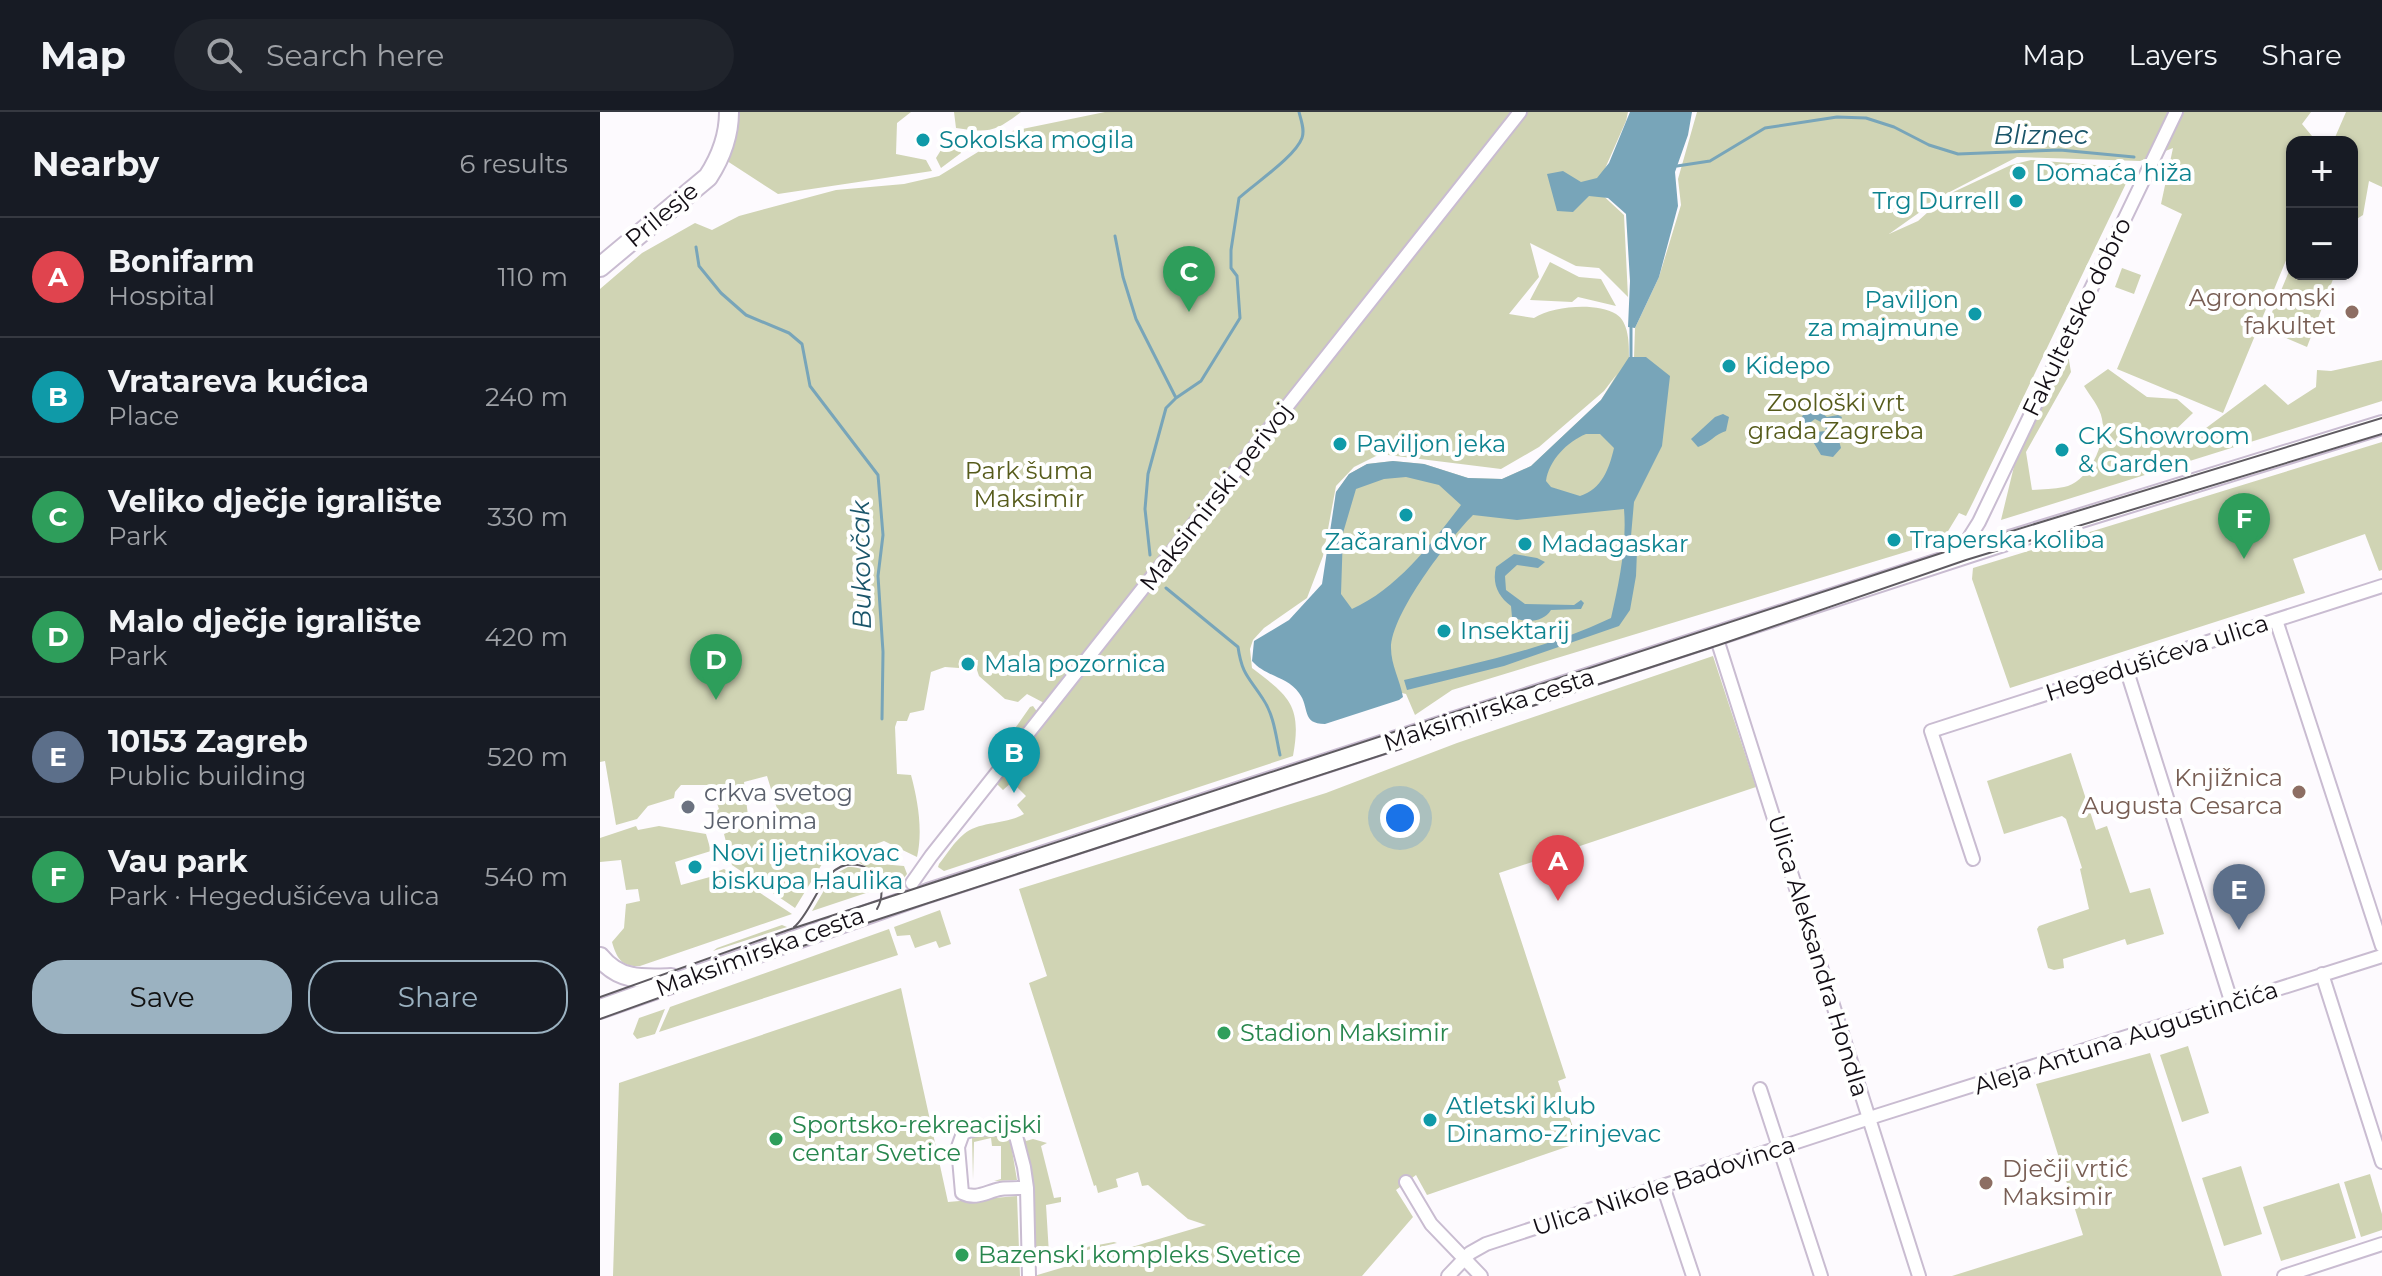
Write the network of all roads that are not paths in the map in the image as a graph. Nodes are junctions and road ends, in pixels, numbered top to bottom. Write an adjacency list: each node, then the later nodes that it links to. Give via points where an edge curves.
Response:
1 (729, 112): 4 (main road, Prilesje, via 725,143 708,177)
2 (1520, 112): 14 (street, Maksimirski perivoj)
3 (2176, 112): 6 (street, Fakultetsko dobro)
4 (600, 267)
5 (2382, 425): 7 (main road, Maksimirska cesta)
6 (1979, 522): 7 (street, via 1989,538); 8 (street, Fakultetsko dobro)
7 (2000, 543): 8 (main road, Maksimirska cesta)
8 (1957, 558): 11 (main road, Maksimirska cesta)
9 (2382, 586): 10 (street, Hegedušićeva ulica)
10 (2276, 620): 12 (street, Hegedušićeva ulica); 15 (street)
11 (1716, 636): 19 (main road, Maksimirska cesta); 23 (street, Ulica Aleksandra Hondla)
12 (2126, 668): 13 (street, Hegedušićeva ulica, via 1931,731); 20 (street)
13 (1973, 859)
14 (912, 883)
15 (2382, 946)
16 (2382, 956): 18 (street, Aleja Antuna Augustinčića)
17 (600, 957): 19 (main road, via 626,977)
18 (2322, 974): 20 (street, Aleja Antuna Augustinčića); 25 (street)
19 (690, 976): 21 (main road, Maksimirska cesta)
20 (2232, 1004): 23 (street, Aleja Antuna Augustinčića)
21 (600, 1009)
22 (1760, 1089): 24 (street)
23 (1869, 1119): 24 (street, Ulica Nikole Badovinca); 36 (street, Ulica Aleksandra Hondla)
24 (1779, 1148): 27 (street, Ulica Nikole Badovinca); 35 (street)
25 (2382, 1162)
26 (1406, 1182): 30 (street, via 1421,1212)
27 (1663, 1186): 30 (street, Ulica Nikole Badovinca, via 1486,1244); 34 (street)
28 (1027, 1188): 28 (street, via 1014,1134 972,1129 963,1133 958,1147 965,1196); 31 (street)
29 (2382, 1244): 37 (street)
30 (1463, 1259): 32 (street); 33 (street)
31 (1029, 1276)
32 (1448, 1276)
33 (1481, 1276)
34 (1693, 1276)
35 (1821, 1276)
36 (1919, 1276)
37 (2284, 1276)

